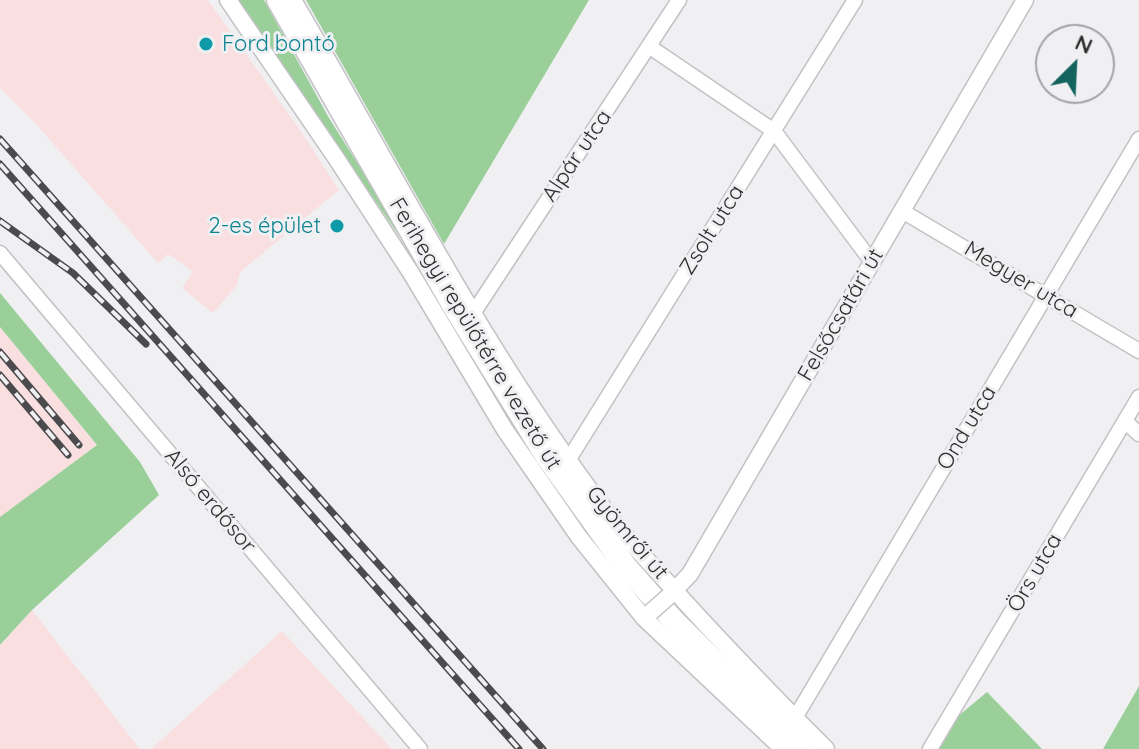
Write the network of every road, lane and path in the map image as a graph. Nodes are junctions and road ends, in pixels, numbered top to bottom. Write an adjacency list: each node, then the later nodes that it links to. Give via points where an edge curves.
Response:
1 (229, 0): 21 (street, Gyömrői út, via 411,273 535,476 579,537)
2 (278, 0): 25 (main road, Ferihegyi repülőtérre vezető út, via 456,310 554,467 645,589)
3 (293, 0): 14 (street, Gyömrői út)
4 (679, 0): 7 (street, Alpár utca)
5 (855, 0): 8 (street, Zsolt utca)
6 (1025, 0): 10 (street, Felsőcsatári út)
7 (650, 47): 8 (street); 14 (street, Alpár utca)
8 (774, 131): 12 (street); 19 (street, Zsolt utca)
9 (1139, 139): 13 (street, Ond utca)
10 (902, 211): 12 (street, Felsőcsatári út); 13 (street, Megyer utca)
11 (0, 253): 23 (street, Alsó erdősor)
12 (872, 262): 20 (street, Felsőcsatári út, via 690,574)
13 (1046, 294): 15 (street, Megyer utca); 22 (street, Ond utca)
14 (474, 312): 19 (street, Gyömrői út)
15 (1139, 351)
16 (1139, 397): 17 (street, Örs utca)
17 (1125, 421): 18 (street); 27 (street, Örs utca)
18 (1139, 434)
19 (569, 459): 20 (street, Gyömrői út)
20 (672, 593): 21 (street, Felsőcsatári út, bridge); 22 (street, Gyömrői út)
21 (648, 615): 24 (street, Gyömrői út)
22 (795, 718): 26 (street, Gyömrői út)
23 (420, 749)
24 (783, 749)
25 (803, 749)
26 (826, 749)
27 (930, 749)

